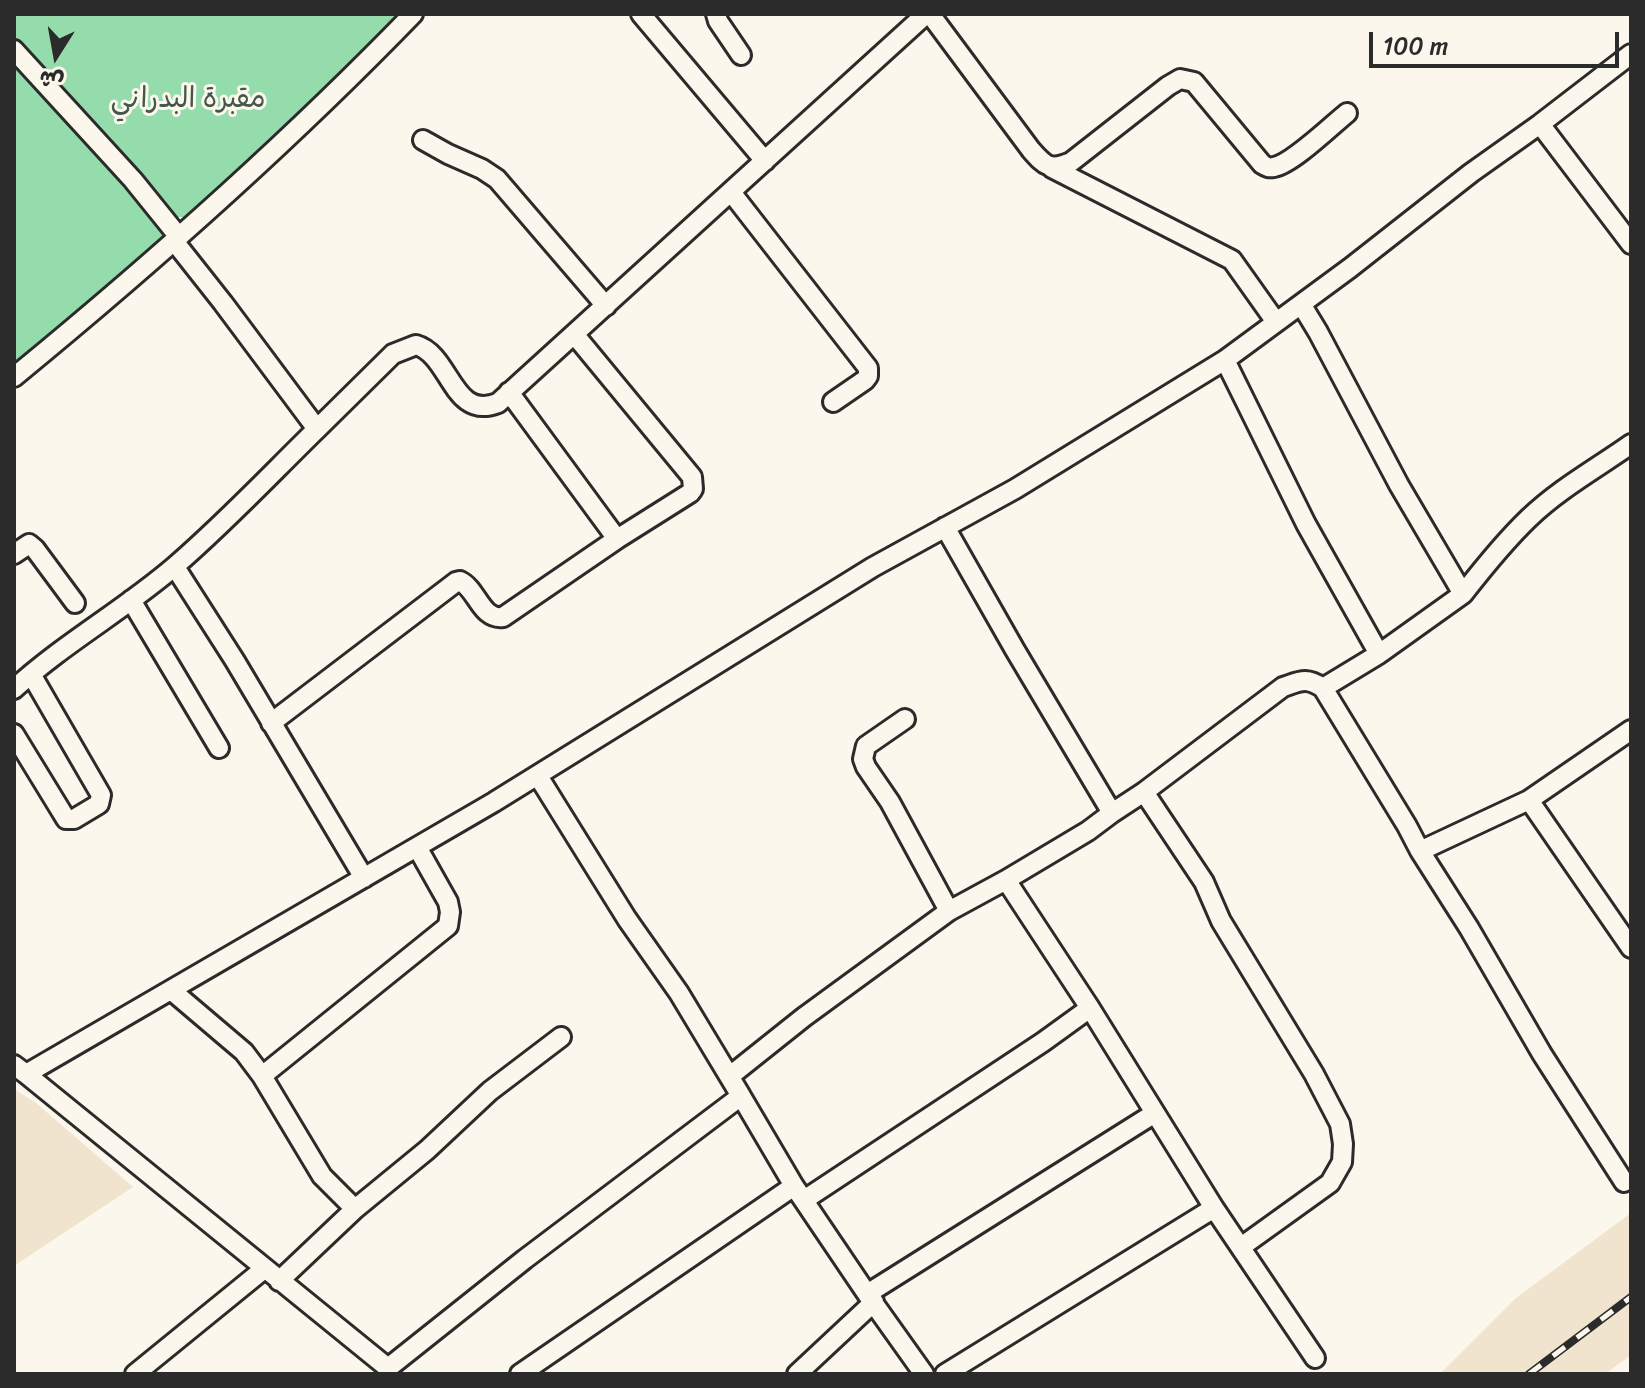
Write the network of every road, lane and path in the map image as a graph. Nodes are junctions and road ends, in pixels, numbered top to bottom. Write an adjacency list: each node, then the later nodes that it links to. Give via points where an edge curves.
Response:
1 (413, 14): 14 (street)
2 (641, 14): 11 (street)
3 (716, 14): 7 (street)
4 (928, 14): 11 (street); 12 (street, via 1031,150)
5 (14, 50): 14 (street, via 133,180)
6 (1631, 54): 9 (street)
7 (741, 55)
8 (1347, 113): 12 (street, via 1287,162 1267,167 1194,82 1180,79 1071,162)
9 (1540, 124): 15 (street); 16 (street)
10 (423, 140): 17 (street, via 497,179)
11 (765, 161): 13 (street)
12 (1052, 168): 18 (street, via 1232,260)
13 (731, 192): 17 (street); 23 (street, via 868,368 865,380)
14 (176, 239): 21 (street); 24 (street)
15 (1631, 244)
16 (1301, 304): 18 (street); 30 (street)
17 (606, 306): 19 (street)
18 (1276, 322): 20 (street)
19 (574, 334): 22 (street); 27 (street, via 694,482 690,493)
20 (1225, 360): 26 (street); 33 (street, via 1306,524)
21 (14, 377)
22 (509, 392): 24 (street, via 498,403 475,406 463,398 429,351 410,346 393,354); 27 (street)
23 (833, 402)
24 (317, 429): 29 (street)
25 (1631, 444): 30 (street, via 1530,517)
26 (945, 527): 42 (street); 45 (street)
27 (617, 539): 38 (street, via 503,617 489,615 466,584 456,582)
28 (14, 554): 32 (street, via 29,544)
29 (175, 567): 31 (street); 38 (street)
30 (1463, 594): 33 (street)
31 (131, 600): 34 (street); 41 (street)
32 (75, 603)
33 (1379, 654): 35 (street)
34 (31, 674): 36 (street); 40 (street, via 101,795 99,804 66,819)
35 (1323, 688): 43 (street, via 1302,680 1283,687); 47 (street)
36 (14, 689)
37 (905, 719): 50 (street, via 866,746 863,759)
38 (271, 723): 48 (street)
39 (1631, 730): 44 (street)
40 (14, 734)
41 (219, 748)
42 (538, 776): 46 (street); 57 (street)
43 (1144, 792): 45 (street); 64 (street, via 1204,882 1221,921 1340,1124 1342,1162 1330,1183)
44 (1529, 800): 47 (street); 51 (street)
45 (1112, 813): 49 (street)
46 (417, 847): 48 (street); 56 (street, via 448,902 448,926)
47 (1420, 851): 60 (street)
48 (364, 878): 52 (street)
49 (1006, 880): 50 (street); 53 (street)
50 (949, 911): 57 (street)
51 (1631, 948)
52 (171, 990): 55 (street); 56 (street, via 244,1052)
53 (1090, 1008): 59 (street); 61 (street)
54 (561, 1037): 63 (street, via 490,1091)
55 (20, 1070): 65 (street)
56 (262, 1076): 63 (street, via 322,1176)
57 (730, 1076): 58 (street)
58 (741, 1096): 61 (street); 69 (street, via 525,1259)
59 (1155, 1113): 62 (street); 67 (street)
60 (1624, 1182)
61 (799, 1193): 67 (street); 71 (street)
62 (1214, 1208): 64 (street); 74 (street)
63 (355, 1209): 66 (street)
64 (1241, 1247): 68 (street)
65 (264, 1269): 66 (street); 70 (street)
66 (279, 1281): 69 (street)
67 (871, 1298): 72 (street); 73 (street)
68 (1315, 1358)
69 (389, 1372)
70 (135, 1374)
71 (520, 1374)
72 (797, 1374)
73 (924, 1374)
74 (945, 1374)

